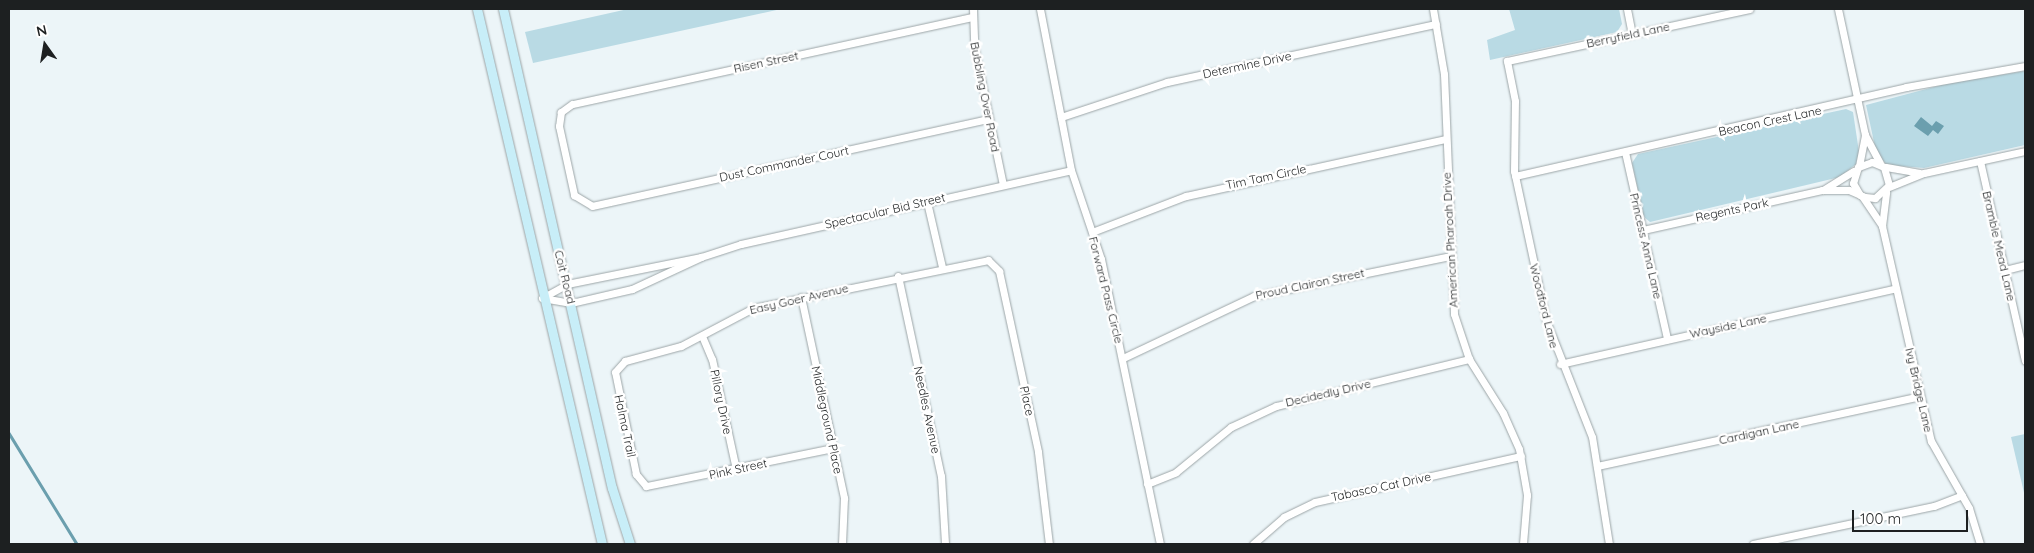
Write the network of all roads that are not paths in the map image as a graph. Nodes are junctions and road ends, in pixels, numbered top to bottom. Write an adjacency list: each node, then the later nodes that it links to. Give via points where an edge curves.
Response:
1 (476, 9): 45 (main road)
2 (503, 9): 43 (main road, Coit Road)
3 (972, 9): 9 (street, Bubbling Over Road)
4 (1040, 9): 15 (street, Forward Pass Circle)
5 (1433, 9): 10 (street, American Pharoah Drive)
6 (1627, 9): 11 (street)
7 (1749, 9): 11 (street, Berryfield Lane)
8 (1838, 9): 14 (street)
9 (972, 17): 16 (street, Bubbling Over Road); 31 (street, Risen Street, via 572,104 561,112 559,126)
10 (1436, 24): 15 (street, Determine Drive, via 1174,81); 18 (street, American Pharoah Drive, via 1444,74)
11 (1632, 34): 12 (street, Berryfield Lane)
12 (1507, 61): 26 (street, Woodford Lane, via 1515,101)
13 (2025, 66): 14 (street, Beacon Crest Lane, via 1950,78)
14 (1858, 102): 17 (street); 20 (street, Beacon Crest Lane)
15 (1060, 117): 24 (street, Forward Pass Circle)
16 (989, 119): 27 (street, Bubbling Over Road); 31 (street, Dust Commander Court, via 594,205)
17 (1865, 135): 22 (street); 23 (street)
18 (1445, 139): 35 (street, Tim Tam Circle, via 1177,198); 36 (street, American Pharoah Drive)
19 (2025, 151): 21 (street)
20 (1625, 152): 26 (street, Beacon Crest Lane); 34 (street, Princess Anna Lane)
21 (1980, 161): 25 (street); 41 (street, Bramble Mead Lane)
22 (1881, 165): 23 (street, via 1869,162); 25 (street, via 1895,171); 28 (street, via 1889,175)
23 (1857, 168): 29 (street, Regents Park); 30 (street, via 1853,183)
24 (1070, 170): 27 (street, Spectacular Bid Street); 35 (street, Forward Pass Circle)
25 (1924, 173): 28 (street)
26 (1515, 176): 53 (street, Woodford Lane, via 1546,320)
27 (1003, 185): 32 (street, Spectacular Bid Street)
28 (1887, 189): 30 (street, via 1875,198); 33 (street, Ivy Bridge Lane)
29 (1822, 190): 30 (street, Regents Park); 34 (street, Regents Park)
30 (1861, 195): 33 (street, Ivy Bridge Lane)
31 (579, 202)
32 (928, 202): 37 (street, Spectacular Bid Street, via 735,245); 40 (street)
33 (1882, 226): 44 (street, Ivy Bridge Lane)
34 (1643, 230): 49 (street, Princess Anna Lane)
35 (1092, 232): 50 (street, Forward Pass Circle)
36 (1450, 256): 50 (street, Proud Clairon Street, via 1254,296); 51 (street, American Pharoah Drive, via 1454,314)
37 (701, 258): 43 (street, Spectacular Bid Street); 47 (street, Spectacular Bid Street, via 644,286)
38 (991, 261): 40 (street, Easy Goer Avenue, via 981,258); 67 (street, Place, via 999,272 1038,452)
39 (2025, 265): 41 (street)
40 (942, 267): 42 (street, Easy Goer Avenue)
41 (2005, 270): 52 (street, Bramble Mead Lane)
42 (898, 276): 46 (street, Easy Goer Avenue); 66 (street, Needles Avenue, via 941,476)
43 (567, 284): 45 (street, Spectacular Bid Street); 47 (main road, Coit Road)
44 (1896, 288): 49 (street, Wayside Lane); 55 (street, Ivy Bridge Lane)
45 (542, 298): 47 (street, Spectacular Bid Street); 63 (main road)
46 (800, 298): 48 (street, Easy Goer Avenue, via 743,312); 56 (street, Middleground Place)
47 (571, 303): 64 (main road, Coit Road, via 612,488)
48 (702, 336): 54 (street, Easy Goer Avenue, via 674,349 628,360); 59 (street, Pillory Drive, via 712,359)
49 (1667, 339): 53 (street, Wayside Lane)
50 (1123, 358): 61 (street, Forward Pass Circle)
51 (1469, 359): 57 (street, American Pharoah Drive, via 1507,420); 61 (street, Decidedly Drive, via 1276,406 1231,428 1169,475)
52 (2025, 361)
53 (1560, 364): 58 (street, Woodford Lane, via 1589,428)
54 (618, 367): 60 (street, Halma Trail, via 615,380 636,474)
55 (1920, 396): 58 (street, Cardigan Lane); 62 (street, Ivy Bridge Lane, via 1933,446)
56 (833, 448): 59 (street, Pink Street); 65 (street, Middleground Place, via 844,503)
57 (1521, 456): 69 (street, Tabasco Cat Drive, via 1315,502 1284,517); 70 (street, American Pharoah Drive, via 1528,502)
58 (1597, 466): 71 (street, Woodford Lane)
59 (736, 469): 60 (street, Pink Street, via 655,487)
60 (642, 484)
61 (1147, 484): 68 (street, Forward Pass Circle)
62 (1962, 495): 72 (street, via 1934,506); 73 (street, Ivy Bridge Lane)
63 (602, 544)
64 (630, 544)
65 (842, 544)
66 (945, 544)
67 (1049, 544)
68 (1160, 544)
69 (1253, 544)
70 (1523, 544)
71 (1609, 544)
72 (1752, 544)
73 (1980, 544)

